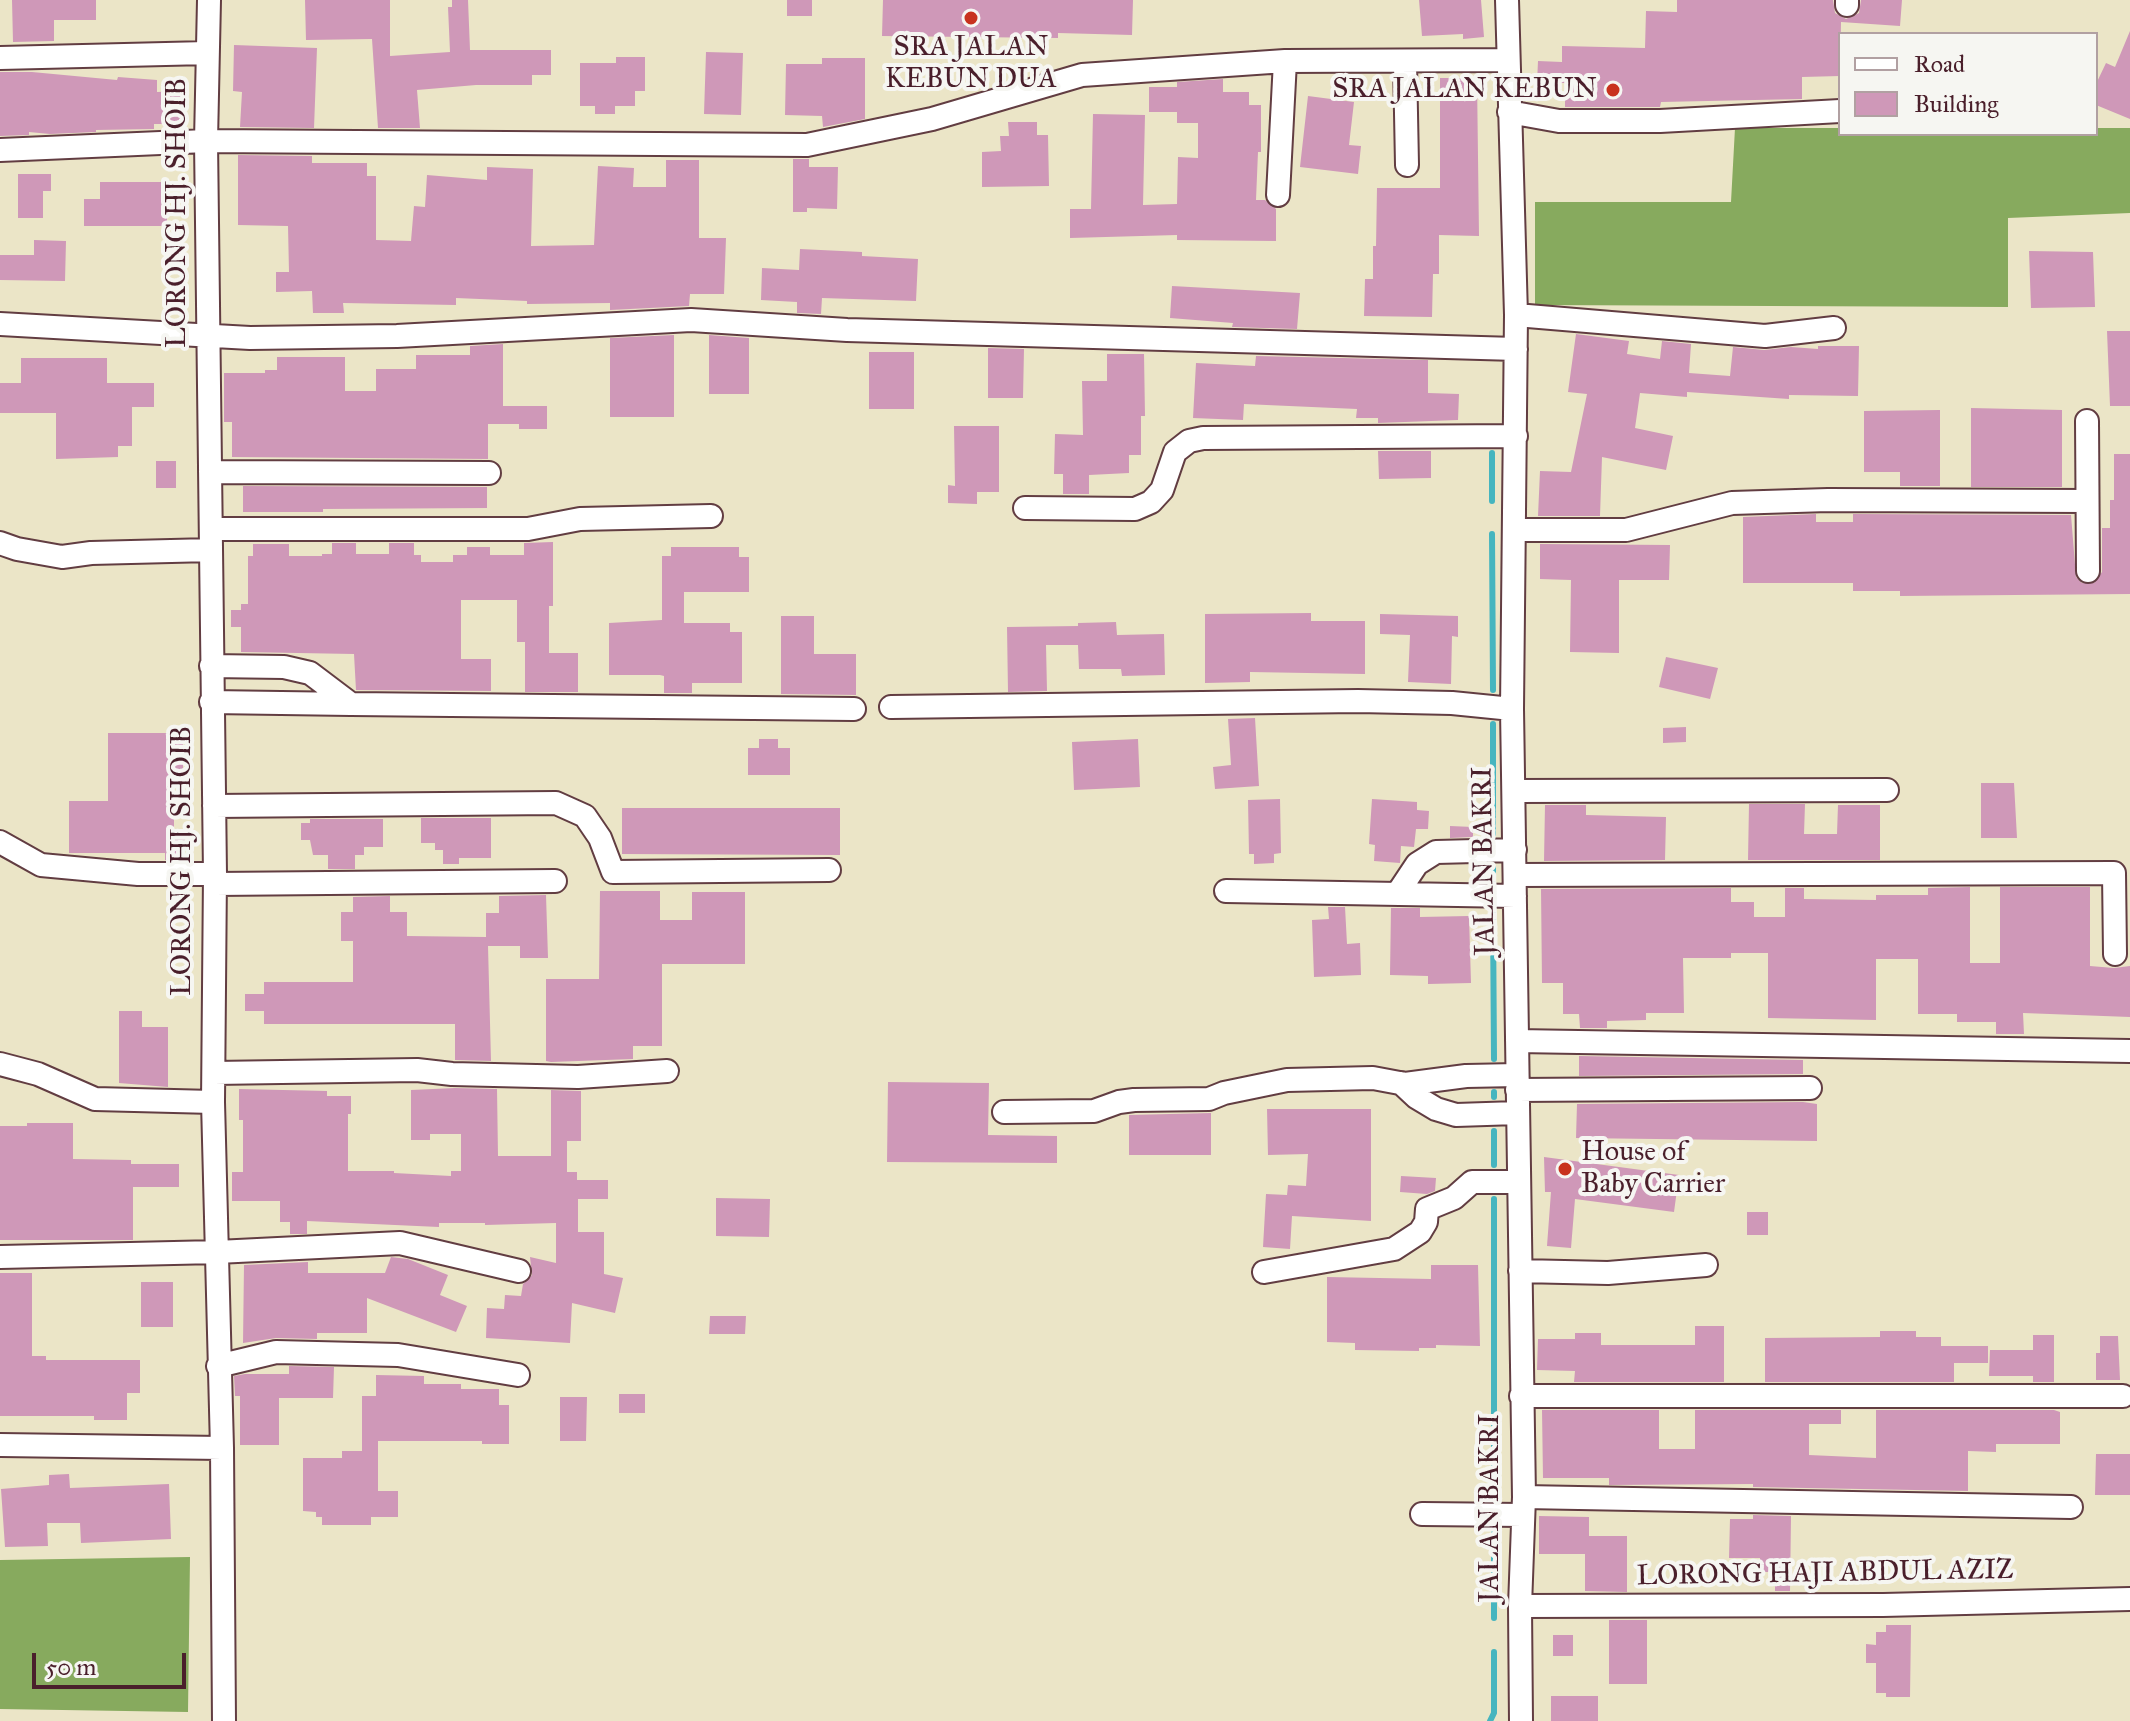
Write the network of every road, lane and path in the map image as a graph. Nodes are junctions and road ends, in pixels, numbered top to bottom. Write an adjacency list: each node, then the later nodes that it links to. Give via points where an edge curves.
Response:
1 (209, 0): 3 (street, LORONG HJ. SHOIB)
2 (1507, 0): 5 (street, JALAN BAKRI)
3 (207, 53): 4 (street); 10 (street, LORONG HJ. SHOIB)
4 (0, 58)
5 (1507, 60): 7 (street); 9 (street, JALAN BAKRI)
6 (1285, 61): 7 (street); 10 (street, via 1082,75 932,119 807,145); 14 (street)
7 (1405, 62): 13 (street)
8 (1838, 111): 9 (street, via 1660,121 1559,121)
9 (1509, 112): 15 (street, JALAN BAKRI)
10 (206, 141): 11 (street); 18 (street, LORONG HJ. SHOIB)
11 (9, 150): 12 (street)
12 (0, 163)
13 (1407, 165)
14 (1278, 195)
15 (1516, 315): 17 (street, via 1765,336); 19 (street, JALAN BAKRI)
16 (0, 324): 18 (street)
17 (1834, 328)
18 (208, 337): 19 (street, via 397,336 691,320 847,330); 22 (street, LORONG HJ. SHOIB)
19 (1516, 349): 21 (street, JALAN BAKRI)
20 (2087, 421): 24 (street)
21 (1516, 436): 25 (street, via 1203,438 1175,452 1162,490 1135,509); 27 (street, JALAN BAKRI)
22 (210, 472): 23 (street); 28 (street, LORONG HJ. SHOIB)
23 (489, 473)
24 (2087, 501): 27 (street, via 1732,503 1626,530); 30 (street)
25 (1025, 508)
26 (711, 516): 28 (street, via 580,519 528,529)
27 (1516, 530): 36 (street, JALAN BAKRI)
28 (211, 539): 29 (street, via 62,557); 31 (street, LORONG HJ. SHOIB)
29 (0, 543)
30 (2088, 571)
31 (211, 666): 32 (street, LORONG HJ. SHOIB); 33 (street, via 284,667 310,673)
32 (211, 702): 33 (street); 39 (street, LORONG HJ. SHOIB)
33 (351, 704): 35 (street)
34 (891, 707): 36 (street, via 1358,701)
35 (854, 709)
36 (1512, 709): 38 (street, JALAN BAKRI)
37 (1887, 790): 38 (street)
38 (1515, 791): 41 (street, JALAN BAKRI)
39 (214, 806): 42 (street, via 556,803 585,816 613,872); 43 (street, LORONG HJ. SHOIB)
40 (0, 842): 43 (street, via 41,865)
41 (1515, 850): 45 (street, JALAN BAKRI); 47 (street, via 1436,852 1417,864)
42 (829, 870)
43 (215, 879): 44 (street); 53 (street, LORONG HJ. SHOIB)
44 (555, 881)
45 (1515, 885): 47 (street); 48 (street, via 2114,873); 49 (street, JALAN BAKRI)
46 (1226, 891): 47 (street)
47 (1397, 894)
48 (2115, 954)
49 (1517, 1041): 50 (street); 54 (street, JALAN BAKRI)
50 (2130, 1051)
51 (0, 1064): 57 (street, via 95,1099)
52 (667, 1071): 53 (street, via 578,1077 417,1070)
53 (214, 1073): 57 (street, LORONG HJ. SHOIB)
54 (1517, 1082): 55 (street, via 1466,1076); 56 (street); 59 (street, JALAN BAKRI)
55 (1401, 1083): 58 (street, via 1373,1078 1287,1080 1209,1099 1134,1100 1094,1111); 59 (street, via 1436,1109 1456,1115)
56 (1810, 1088)
57 (213, 1102): 61 (street, LORONG HJ. SHOIB)
58 (1004, 1112)
59 (1517, 1113): 60 (street, JALAN BAKRI)
60 (1519, 1182): 65 (street, JALAN BAKRI); 66 (street, via 1472,1182 1454,1198 1427,1209 1420,1232 1394,1249)
61 (217, 1252): 62 (street); 64 (street, via 400,1243); 67 (street, LORONG HJ. SHOIB)
62 (0, 1257)
63 (1706, 1265): 65 (street, via 1608,1273)
64 (519, 1271)
65 (1520, 1271): 69 (street, JALAN BAKRI)
66 (1264, 1272)
67 (218, 1366): 68 (street, via 276,1352 398,1355); 72 (street, LORONG HJ. SHOIB)
68 (518, 1375)
69 (1521, 1396): 70 (street); 73 (street, JALAN BAKRI)
70 (2123, 1396)
71 (0, 1445): 72 (street)
72 (222, 1448): 78 (street, LORONG HJ. SHOIB)
73 (1523, 1506): 74 (street); 75 (street); 77 (street, JALAN BAKRI)
74 (2071, 1507)
75 (1422, 1514)
76 (2130, 1599): 77 (street, LORONG HAJI ABDUL AZIZ)
77 (1520, 1606): 79 (street, JALAN BAKRI)
78 (224, 1721)
79 (1521, 1721)

